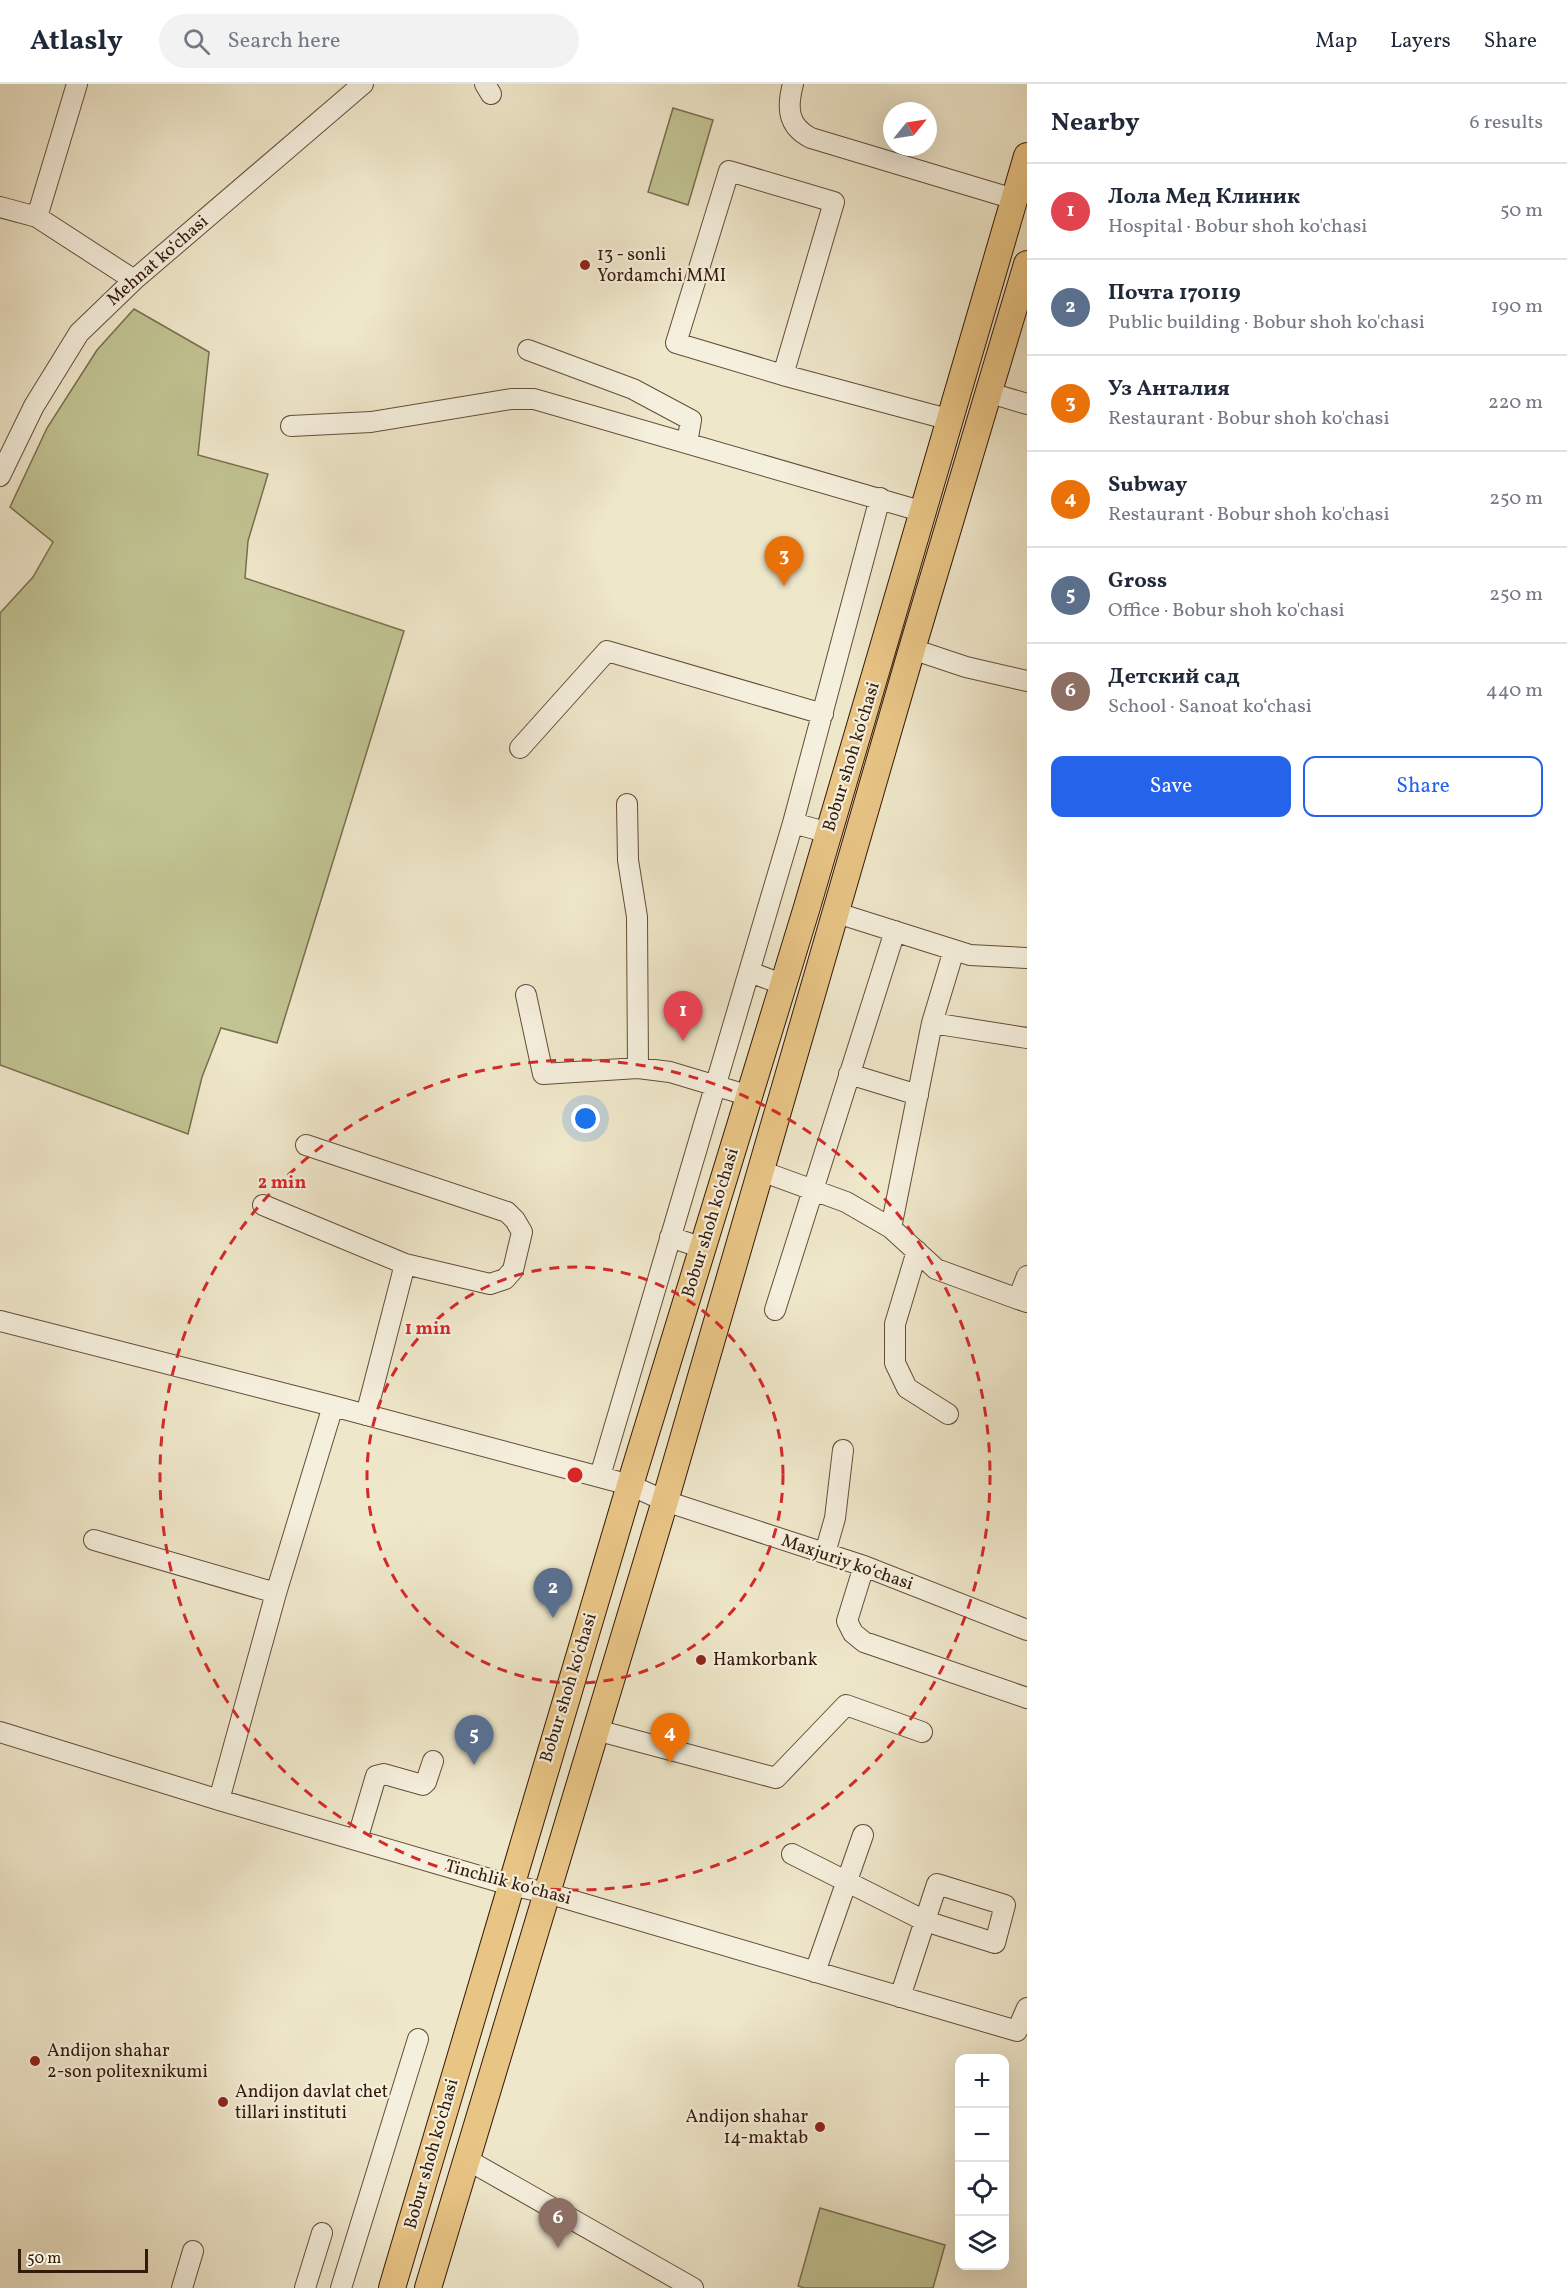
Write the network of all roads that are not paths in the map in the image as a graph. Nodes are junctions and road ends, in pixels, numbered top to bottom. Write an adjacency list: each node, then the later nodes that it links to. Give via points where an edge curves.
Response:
1 (77, 84): 7 (street)
2 (363, 84): 9 (street, Mehnat koʻchasi)
3 (793, 84): 5 (street, via 789,110 799,129 811,138)
4 (1027, 156): 5 (main road, Bobur shoh ko'chasi)
5 (1014, 199): 14 (main road, Bobur shoh ko'chasi)
6 (0, 207): 7 (street)
7 (37, 217): 9 (street)
8 (1027, 264): 12 (main road, Bobur shoh ko'chasi)
9 (134, 280): 17 (street, Mehnat koʻchasi, via 79,333 34,406)
10 (528, 350): 16 (street, via 633,389 691,420)
11 (783, 375): 11 (street, via 676,343 729,171 834,202); 14 (street)
12 (990, 393): 13 (street); 20 (main road, Bobur shoh ko'chasi)
13 (1027, 405)
14 (951, 420): 19 (main road, Bobur shoh ko'chasi)
15 (291, 426): 16 (street, via 371,422 511,399 534,399)
16 (687, 443): 18 (street)
17 (0, 476)
18 (880, 498): 19 (street); 22 (street)
19 (924, 512): 26 (main road, Bobur shoh ko'chasi)
20 (912, 649): 21 (street); 27 (main road, Bobur shoh ko'chasi)
21 (1027, 681)
22 (823, 714): 23 (street, via 607,651); 25 (street)
23 (520, 748)
24 (627, 804): 36 (street, via 628,860 637,917)
25 (793, 823): 26 (street); 31 (street)
26 (829, 833): 32 (main road, Bobur shoh ko'chasi)
27 (837, 913): 28 (street); 42 (main road, Bobur shoh ko'chasi)
28 (895, 931): 29 (street); 37 (street)
29 (954, 950): 30 (street, via 970,955); 34 (street)
30 (1027, 958)
31 (750, 972): 32 (street); 38 (street)
32 (783, 986): 40 (main road, Bobur shoh ko'chasi)
33 (526, 995): 36 (street, via 543,1074)
34 (932, 1023): 35 (street); 39 (street)
35 (1027, 1038)
36 (638, 1068): 38 (street)
37 (849, 1074): 39 (street); 43 (street)
38 (715, 1085): 40 (street); 46 (street)
39 (918, 1095): 45 (street)
40 (750, 1096): 47 (main road, Bobur shoh ko'chasi)
41 (306, 1145): 49 (street, via 507,1212 522,1232 513,1270 505,1279 490,1284)
42 (761, 1171): 43 (street); 60 (main road, Bobur shoh ko'chasi)
43 (813, 1190): 45 (street, via 846,1202); 52 (street)
44 (263, 1205): 49 (street)
45 (891, 1228): 48 (street)
46 (670, 1237): 47 (street); 58 (street)
47 (703, 1248): 59 (main road, Bobur shoh ko'chasi)
48 (917, 1251): 51 (street, via 936,1269); 55 (street, via 895,1324 895,1363 907,1388)
49 (405, 1264): 56 (street)
50 (1027, 1276): 51 (street)
51 (1023, 1300)
52 (775, 1310)
53 (0, 1321): 54 (street, Maxjuriy koʻchasi)
54 (333, 1406): 56 (street, Maxjuriy koʻchasi); 64 (street)
55 (948, 1414)
56 (366, 1415): 58 (street, Maxjuriy koʻchasi)
57 (843, 1450): 62 (street, via 835,1518)
58 (600, 1476): 59 (street, Maxjuriy koʻchasi)
59 (630, 1485): 60 (street, Maxjuriy koʻchasi); 76 (main road, Bobur shoh ko'chasi)
60 (665, 1501): 62 (street, Maxjuriy koʻchasi); 67 (main road, Bobur shoh ko'chasi)
61 (94, 1540): 64 (street)
62 (825, 1553): 63 (street, Maxjuriy koʻchasi)
63 (864, 1566): 65 (street, Maxjuriy koʻchasi); 66 (street, via 847,1621 864,1642)
64 (276, 1593): 71 (street)
65 (1027, 1630)
66 (1027, 1698)
67 (596, 1730): 69 (street, via 776,1778 846,1705); 77 (main road, Bobur shoh ko'chasi)
68 (0, 1732): 71 (street, Tinchlik ko'chasi)
69 (922, 1732)
70 (433, 1761): 73 (street, via 423,1785 384,1774 376,1776)
71 (219, 1800): 73 (street, Tinchlik ko'chasi)
72 (864, 1835): 75 (street)
73 (357, 1840): 76 (street, Tinchlik ko'chasi)
74 (792, 1854): 75 (street)
75 (847, 1881): 78 (street); 79 (street, via 925,1921)
76 (510, 1885): 77 (street, Tinchlik ko'chasi); 89 (main road, Bobur shoh ko'chasi)
77 (547, 1893): 78 (street, Tinchlik ko'chasi); 82 (main road, Bobur shoh ko'chasi)
78 (815, 1972): 79 (street, Tinchlik ko'chasi)
79 (900, 1997): 80 (street, Tinchlik ko'chasi, via 1017,2031)
80 (1027, 2008)
81 (418, 2039): 88 (street)
82 (466, 2159): 85 (street); 90 (main road, Bobur shoh ko'chasi)
83 (321, 2234): 86 (street)
84 (193, 2251): 87 (street)
85 (667, 2281): 91 (street)
86 (309, 2287)
87 (182, 2288)
88 (341, 2288)
89 (392, 2288)
90 (428, 2288)
91 (693, 2288)

